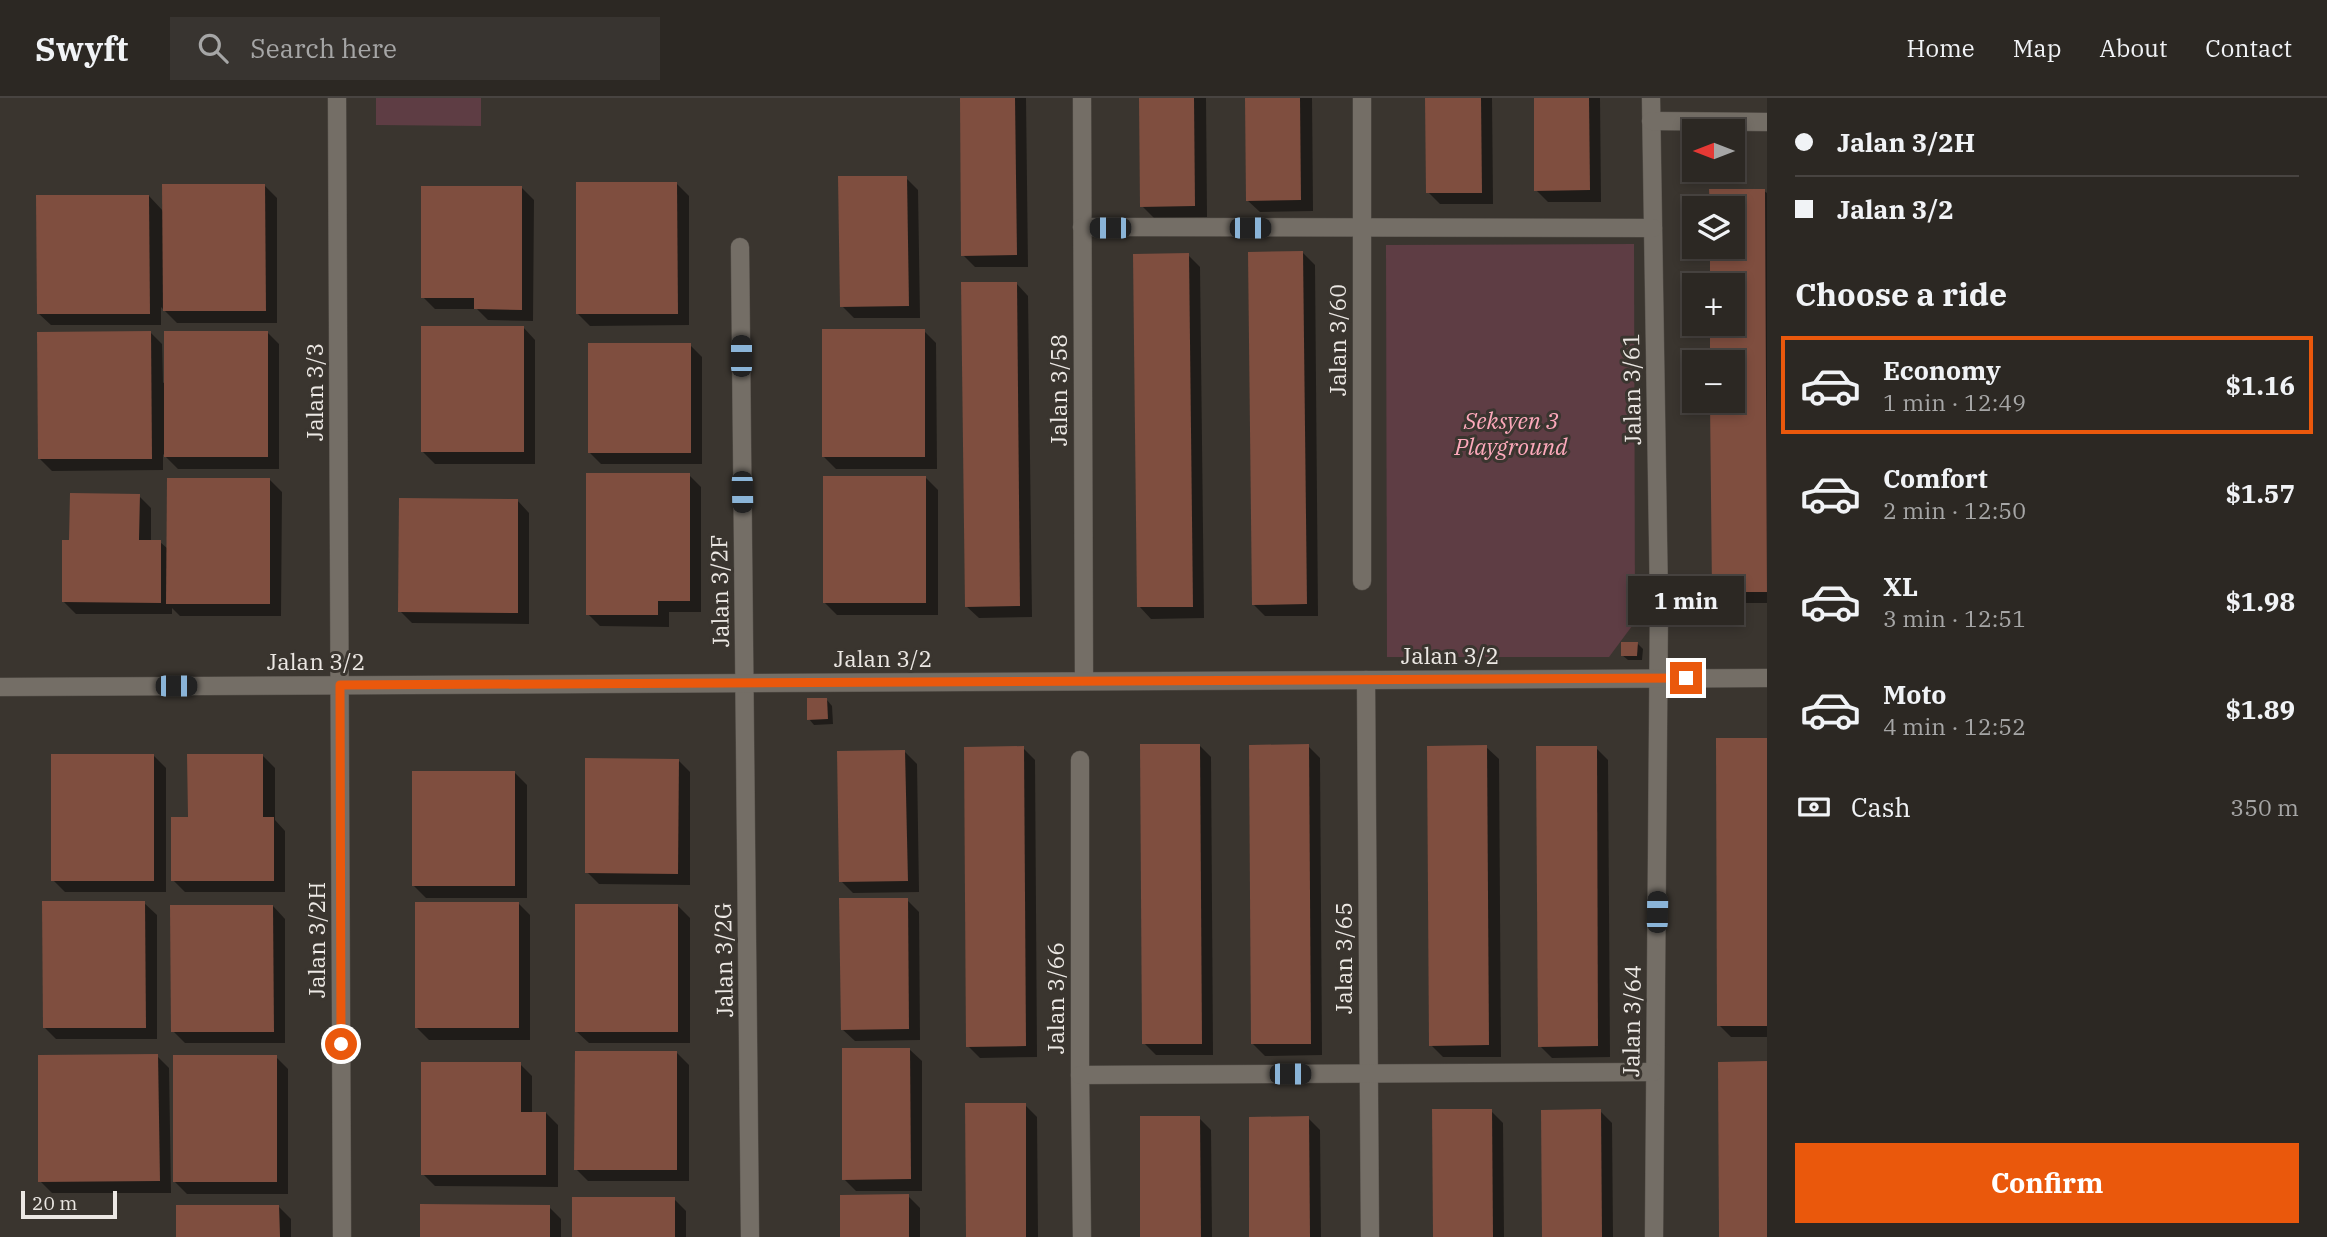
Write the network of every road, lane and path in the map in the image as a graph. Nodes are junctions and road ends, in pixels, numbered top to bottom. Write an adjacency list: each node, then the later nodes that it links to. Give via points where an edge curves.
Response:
1 (337, 98): 17 (street, Jalan 3/3)
2 (1082, 98): 7 (street, Jalan 3/58)
3 (1362, 98): 8 (street, Jalan 3/60)
4 (1651, 98): 5 (street, Jalan 3/61)
5 (1651, 121): 6 (street); 9 (street, Jalan 3/61)
6 (1767, 121)
7 (1082, 228): 8 (street); 15 (street, Jalan 3/58)
8 (1362, 228): 9 (street); 11 (street, Jalan 3/60)
9 (1653, 228): 13 (street, Jalan 3/61)
10 (740, 247): 16 (street, Jalan 3/2F)
11 (1362, 581)
12 (1767, 678): 13 (street, Jalan 3/2)
13 (1659, 679): 14 (street, Jalan 3/2); 20 (street, Jalan 3/64)
14 (1366, 680): 15 (street, Jalan 3/2); 21 (street, Jalan 3/65)
15 (1084, 681): 16 (street, Jalan 3/2)
16 (744, 683): 17 (street, Jalan 3/2); 24 (street, Jalan 3/2G)
17 (340, 685): 18 (street, Jalan 3/2); 23 (street, Jalan 3/2H)
18 (0, 687)
19 (1080, 760): 22 (street, Jalan 3/66)
20 (1654, 1072): 21 (street); 27 (street, Jalan 3/64)
21 (1368, 1073): 22 (street); 26 (street, Jalan 3/65)
22 (1080, 1075): 25 (street, Jalan 3/66)
23 (342, 1237)
24 (750, 1237)
25 (1082, 1237)
26 (1370, 1237)
27 (1654, 1237)

